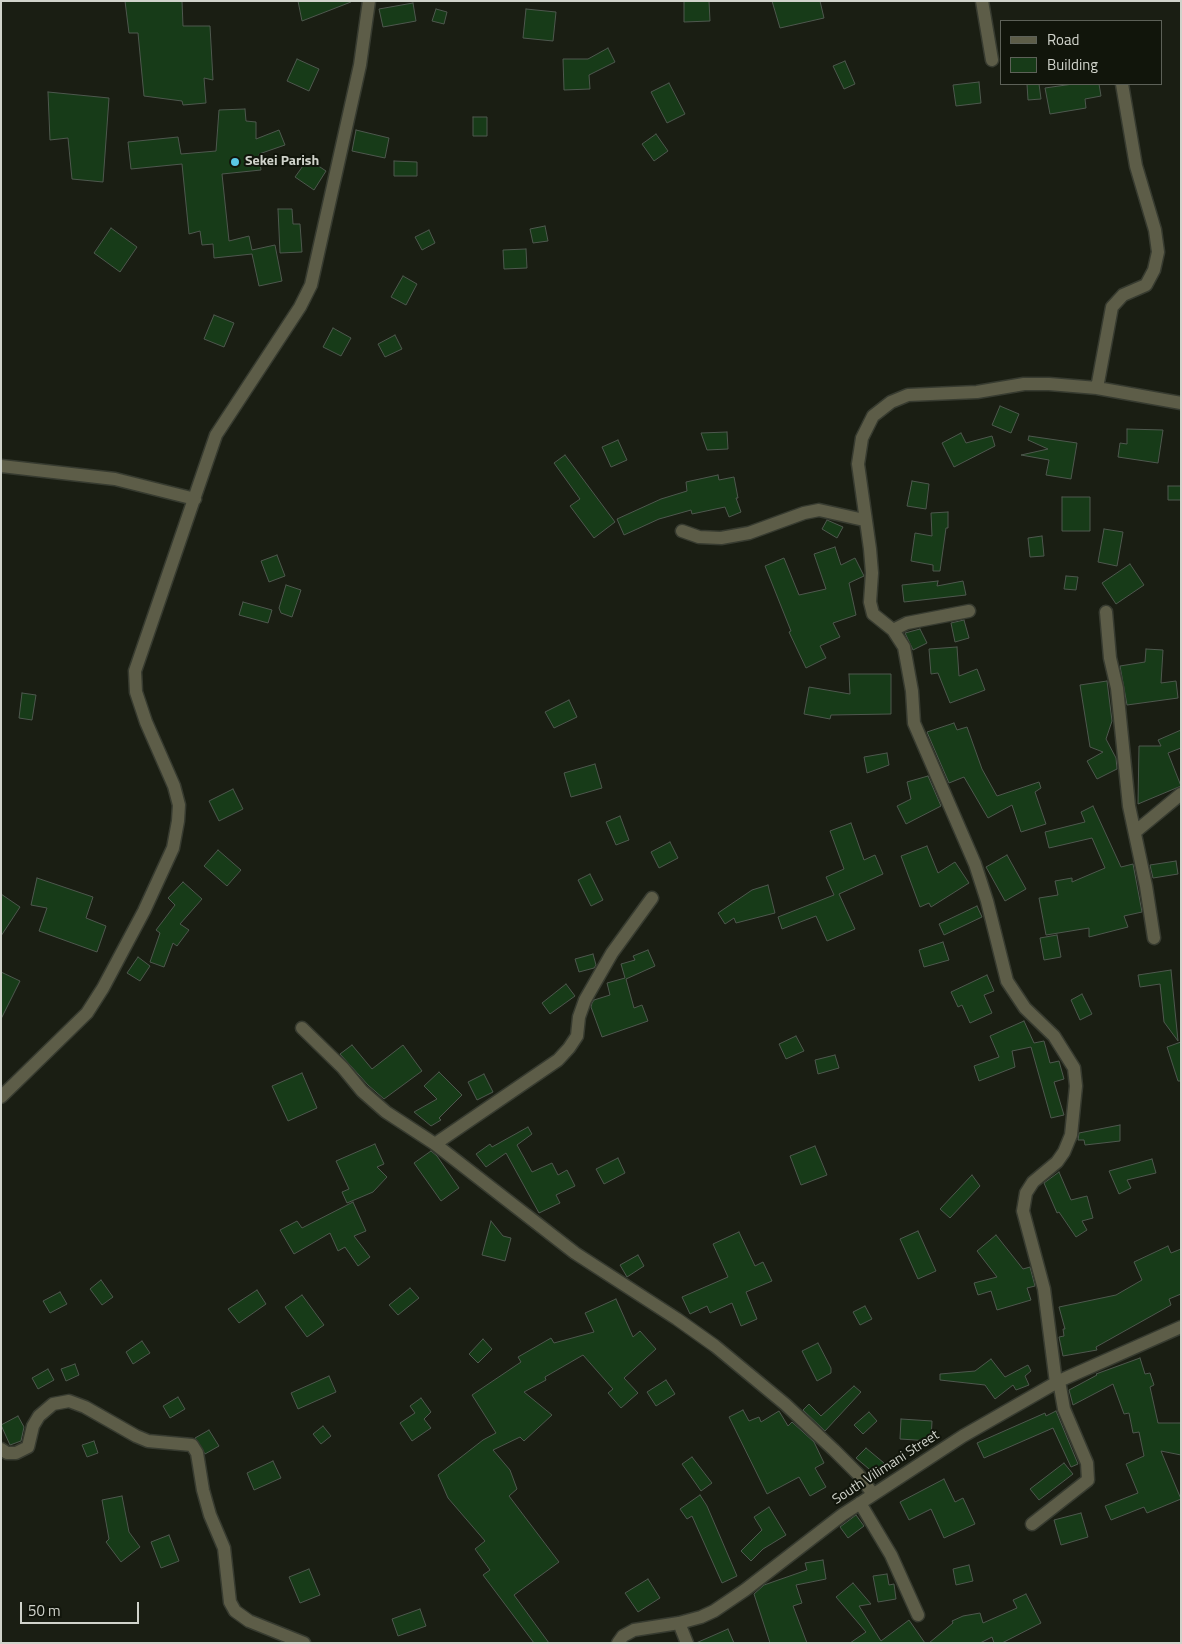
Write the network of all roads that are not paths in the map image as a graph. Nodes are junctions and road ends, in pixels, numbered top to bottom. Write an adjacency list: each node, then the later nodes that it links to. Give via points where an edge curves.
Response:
1 (369, 1): 8 (street, via 358,74 312,285 216,435)
2 (982, 1): 3 (street)
3 (992, 60)
4 (1122, 85): 5 (street, via 1136,166 1155,230 1158,252 1146,285 1122,295 1112,307)
5 (1097, 388): 6 (street); 9 (street, via 1024,384 976,392 908,395 890,402 873,416 862,438 858,464)
6 (1181, 403)
7 (1, 466): 8 (street, via 115,479)
8 (195, 499): 19 (street, via 135,671 138,700 174,786 178,821 173,848 144,911 87,1013)
9 (864, 520): 10 (street, via 819,510 749,533 721,538 699,537); 13 (street, via 872,572 870,602 873,614)
10 (682, 531)
11 (969, 611): 13 (street, via 907,623)
12 (1106, 612): 15 (street, via 1129,806)
13 (892, 630): 22 (street, via 904,648 914,723 975,864 1007,981 1025,1008 1054,1036 1074,1068 1076,1086 1070,1135 1064,1152 1033,1182 1026,1193 1023,1211 1044,1289)
14 (1181, 794): 15 (street)
15 (1135, 832): 17 (street)
16 (652, 898): 20 (street, via 612,953 585,1000 578,1017 577,1036 569,1048 558,1060)
17 (1154, 938)
18 (302, 1028): 20 (street, via 386,1112)
19 (1, 1097)
20 (435, 1144): 24 (street, via 575,1253 715,1346 785,1404 858,1474)
21 (1181, 1327): 22 (street, South Vilimani Street)
22 (1057, 1382): 24 (street, South Vilimani Street, via 963,1436); 26 (street, via 1064,1409 1087,1463 1088,1480)
23 (1, 1449): 29 (street, via 16,1453 28,1447 39,1416 53,1404 69,1401 148,1441 192,1445 197,1453 203,1490 224,1548 230,1602 235,1611 249,1621)
24 (873, 1494): 25 (street, South Vilimani Street)
25 (860, 1503): 27 (street, via 891,1555); 28 (street, South Vilimani Street, via 731,1600 701,1618)
26 (1032, 1524)
27 (918, 1615)
28 (679, 1623): 30 (street, South Vilimani Street, via 634,1630); 31 (street)
29 (304, 1643)
30 (618, 1643)
31 (687, 1643)

